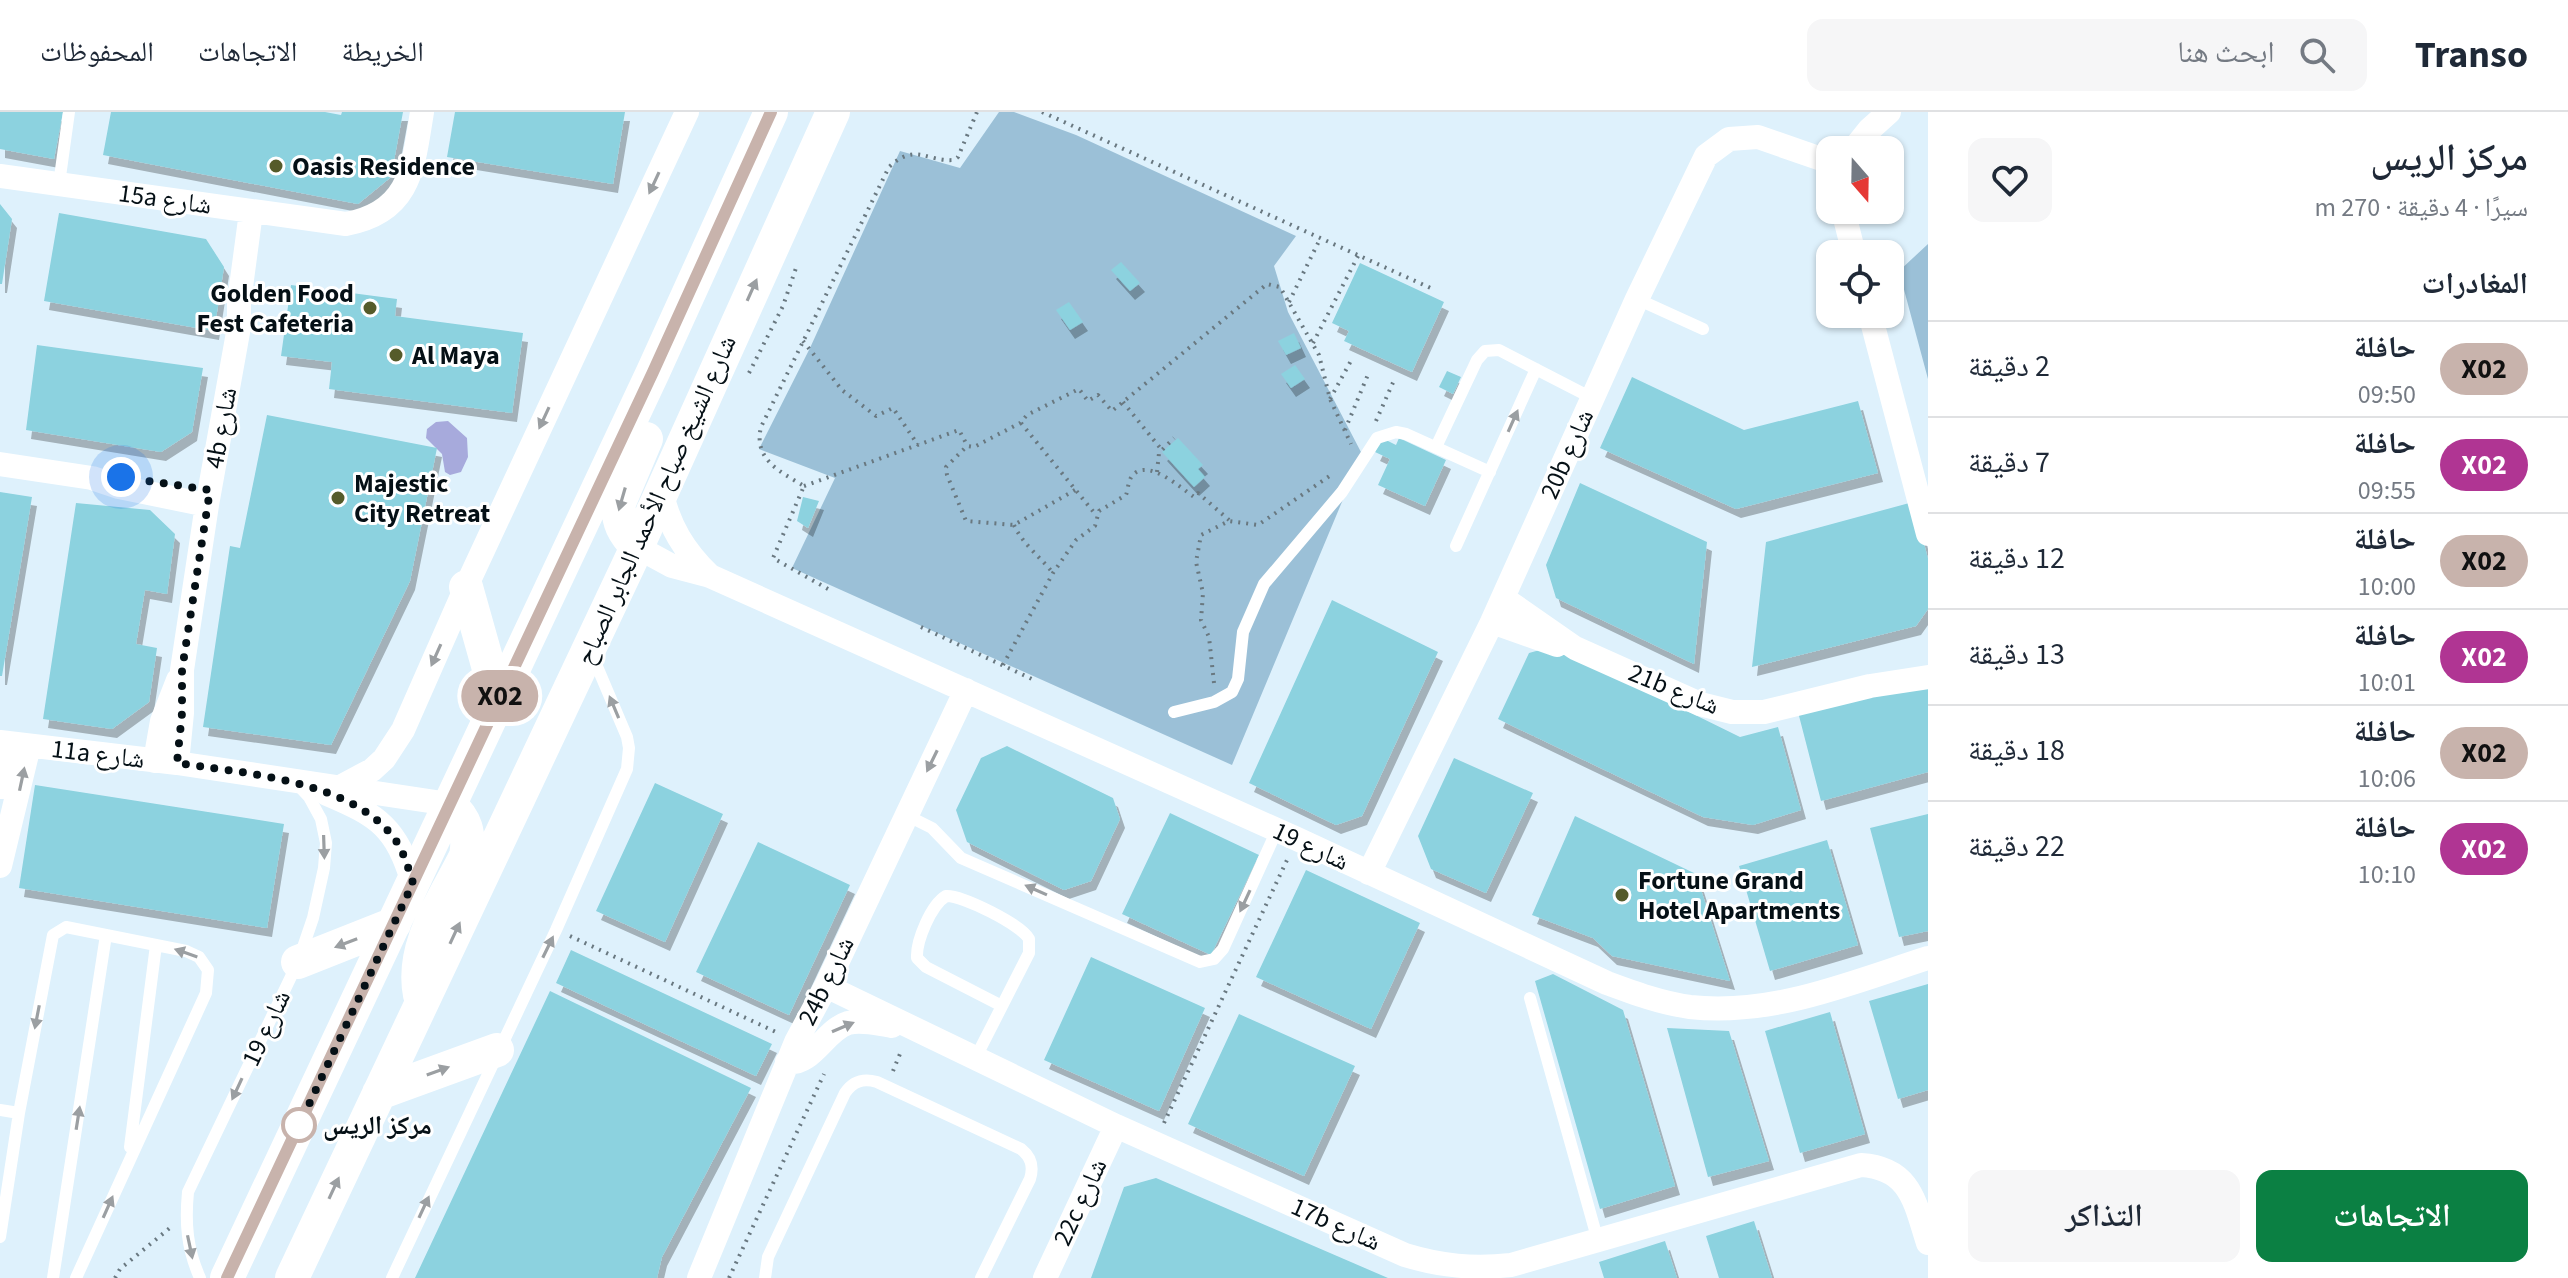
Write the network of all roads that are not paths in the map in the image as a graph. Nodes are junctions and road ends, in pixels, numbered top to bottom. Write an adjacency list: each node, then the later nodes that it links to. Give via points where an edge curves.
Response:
1 (69, 112): 10 (lane)
2 (422, 112): 11 (street, 15a شارع, via 413,165 401,194 377,215 346,224)
3 (687, 112): 27 (street, one-way to 27)
4 (771, 112): 16 (main road, شارع الشيخ صباح الأحمد الجابر الصباح)
5 (833, 112): 21 (main road, شارع الشيخ صباح الأحمد الجابر الصباح, one-way to 5)
6 (1889, 112): 7 (street)
7 (1864, 136)
8 (1816, 157): 12 (street, 20b شارع, via 1758,137 1743,136 1717,146 1698,168)
9 (0, 176): 10 (street, 15a شارع)
10 (59, 184): 11 (street, 15a شارع)
11 (260, 213): 22 (street, 4b شارع, via 251,295 239,327)
12 (1637, 299): 14 (lane); 17 (street, 20b شارع)
13 (1874, 328): 23 (street)
14 (1703, 329)
15 (1536, 369): 17 (lane); 18 (lane, via 1499,350 1480,354); 20 (lane, one-way to 15)
16 (653, 372): 25 (main road, one-way to 25, via 653,419 618,512 623,531); 36 (main road, شارع الشيخ صباح الأحمد الجابر الصباح)
17 (1592, 398): 28 (street, 20b شارع)
18 (1436, 447): 20 (lane); 37 (lane, via 1396,432 1377,438 1342,492 1264,584 1243,632 1232,692)
19 (0, 464): 22 (street, via 92,478 121,477)
20 (1490, 472): 24 (lane)
21 (661, 491): 25 (main road, شارع الشيخ صباح الأحمد الجابر الصباح); 26 (street, شارع 19, via 673,529)
22 (209, 497): 39 (street, 4b شارع, via 182,670 182,713)
23 (1928, 534)
24 (1456, 546)
25 (637, 547): 26 (street, شارع 19, via 672,566); 30 (main road, شارع الشيخ صباح الأحمد الجابر الصباح)
26 (710, 576): 35 (street, شارع 19)
27 (466, 587): 36 (main road); 42 (street, one-way to 42, via 395,745 372,770)
28 (1503, 598): 29 (street, 20b شارع); 31 (street, 21b شارع)
29 (1492, 622): 31 (street, 21b شارع); 47 (street, 20b شارع)
30 (589, 648): 56 (main road, شارع الشيخ صباح الأحمد الجابر الصباح, one-way to 30); 59 (lane, one-way to 30, via 556,930 629,759 627,737)
31 (1575, 648): 34 (street, 21b شارع, via 1700,704 1732,712 1781,709)
32 (1928, 660): 34 (street, 21b شارع)
33 (1928, 677): 34 (street, 21b شارع)
34 (1870, 686)
35 (966, 690): 44 (street, 24b شارع, one-way to 44); 45 (street, شارع 19)
36 (498, 701): 43 (main road, شارع الشيخ صباح الأحمد الجابر الصباح)
37 (1174, 712)
38 (11, 744): 39 (street, 11a شارع); 41 (street); 46 (street, one-way to 38)
39 (166, 762): 40 (street, 11a شارع)
40 (291, 779): 42 (street, 11a شارع); 48 (street, 11a شارع, via 382,823 396,840); 53 (lane, شارع 19, one-way to 53, via 309,797 326,843 313,918)
41 (0, 787)
42 (340, 787): 43 (street, 11a شارع)
43 (449, 804): 48 (main road, شارع الشيخ صباح الأحمد الجابر الصباح); 56 (main road, via 460,813 469,841 421,947)
44 (906, 815): 45 (lane, one-way to 44, via 1223,949 1214,959 1200,962 961,858 932,828); 54 (street, 24b شارع)
45 (1287, 835): 47 (street, شارع 19)
46 (0, 866)
47 (1369, 873): 52 (street, شارع 19, via 1607,983 1688,1007 1773,1005)
48 (413, 883): 49 (main road, شارع الشيخ صباح الأحمد الجابر الصباح)
49 (394, 924): 53 (main road, one-way to 53); 74 (main road, شارع الشيخ صباح الأحمد الجابر الصباح)
50 (106, 935): 51 (lane); 64 (lane, one-way to 64, via 66,927 53,935); 71 (lane, one-way to 50)
51 (156, 945): 66 (lane); 66 (lane, one-way to 51, via 209,985 208,970 199,957)
52 (1928, 958)
53 (298, 962): 73 (lane, شارع 19, one-way to 73, via 188,1192 187,1239)
54 (826, 986): 58 (street, 17b شارع); 60 (street, 24b شارع)
55 (1530, 998): 68 (lane)
56 (422, 1004): 62 (main road, شارع الشيخ صباح الأحمد الجابر الصباح)
57 (1002, 1006): 57 (lane, via 1029,953 1029,939 1010,923 959,897 946,896 936,904 917,958); 61 (lane)
58 (906, 1040): 60 (street, 17b شارع, one-way to 58, via 805,1059 845,1024 865,1022); 61 (street, 17b شارع)
59 (497, 1050): 62 (main road, one-way to 59); 75 (lane, one-way to 59)
60 (792, 1052): 76 (street, 24b شارع)
61 (975, 1059): 65 (street, 17b شارع)
62 (379, 1093): 70 (main road, شارع الشيخ صباح الأحمد الجابر الصباح, one-way to 62)
63 (0, 1110): 64 (lane)
64 (19, 1113): 67 (lane)
65 (1116, 1126): 68 (street, 17b شارع, via 1431,1263 1511,1265); 79 (street, 22c شارع)
66 (128, 1162): 72 (lane, one-way to 66)
67 (0, 1237)
68 (1598, 1241): 69 (street, 17b شارع, via 1861,1165 1901,1179 1910,1190)
69 (1928, 1243)
70 (298, 1271)
71 (53, 1278)
72 (76, 1278)
73 (200, 1278)
74 (227, 1278)
75 (392, 1278)
76 (699, 1278)
77 (765, 1278): 78 (lane, via 768,1257 849,1087 862,1080 886,1086 1021,1149 1030,1159 1030,1179)
78 (981, 1278)
79 (1045, 1278)

